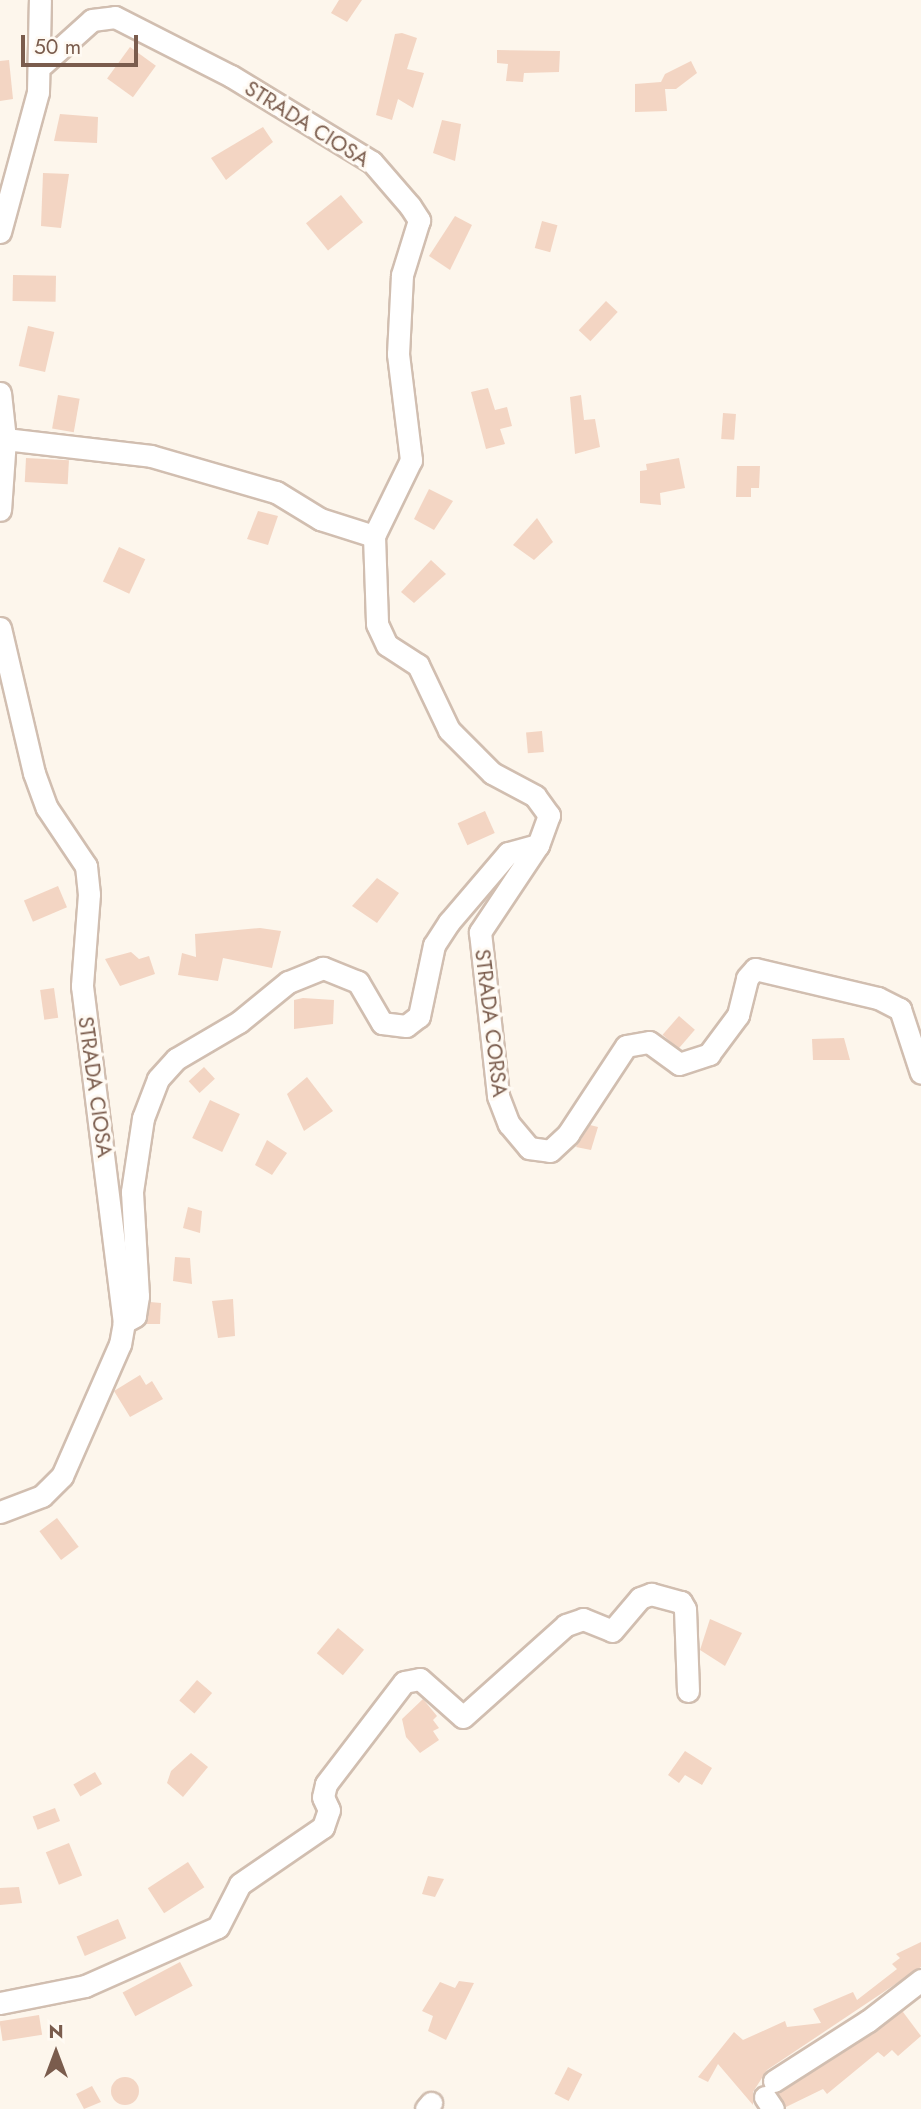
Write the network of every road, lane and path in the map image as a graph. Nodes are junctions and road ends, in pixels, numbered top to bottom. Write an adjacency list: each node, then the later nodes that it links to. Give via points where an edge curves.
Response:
1 (40, 0): 2 (street)
2 (43, 64): 3 (street); 6 (street, STRADA CIOSA, via 92,20 115,17 231,76 372,162 419,220 402,275 398,354)
3 (0, 232)
4 (0, 393): 5 (street)
5 (5, 439): 7 (street); 8 (street, via 151,456 276,492 320,519)
6 (411, 460): 8 (street, STRADA CORSA)
7 (0, 510)
8 (374, 536): 10 (street, STRADA CORSA, via 380,636 418,665 449,730 492,773 544,804 549,827)
9 (0, 628): 12 (street, STRADA CIOSA, via 34,773 47,808 86,866 89,894 82,985)
10 (538, 845): 11 (street, STRADA CORSA, via 480,932 498,1096 509,1124 529,1148 550,1151 569,1134 626,1045 649,1042 679,1064 709,1054 738,1015 747,978 755,969 878,998 900,1009); 12 (street, via 508,853 449,922 434,945 419,1016 406,1026 382,1023 358,982 323,968 288,982 239,1022 176,1059 158,1079 143,1118 132,1192 137,1307)
11 (921, 1073)
12 (124, 1322): 13 (street, STRADA CIOSA, via 120,1344 62,1476 41,1496)
13 (0, 1512)
14 (688, 1691): 16 (street, via 685,1609 681,1602 651,1594 640,1598 612,1631 583,1619 566,1625 463,1717 420,1679 404,1682 326,1784 323,1797 329,1810 323,1827 240,1884 218,1927 85,1986)
15 (921, 1980): 17 (street)
16 (0, 2003)
17 (770, 2096)

